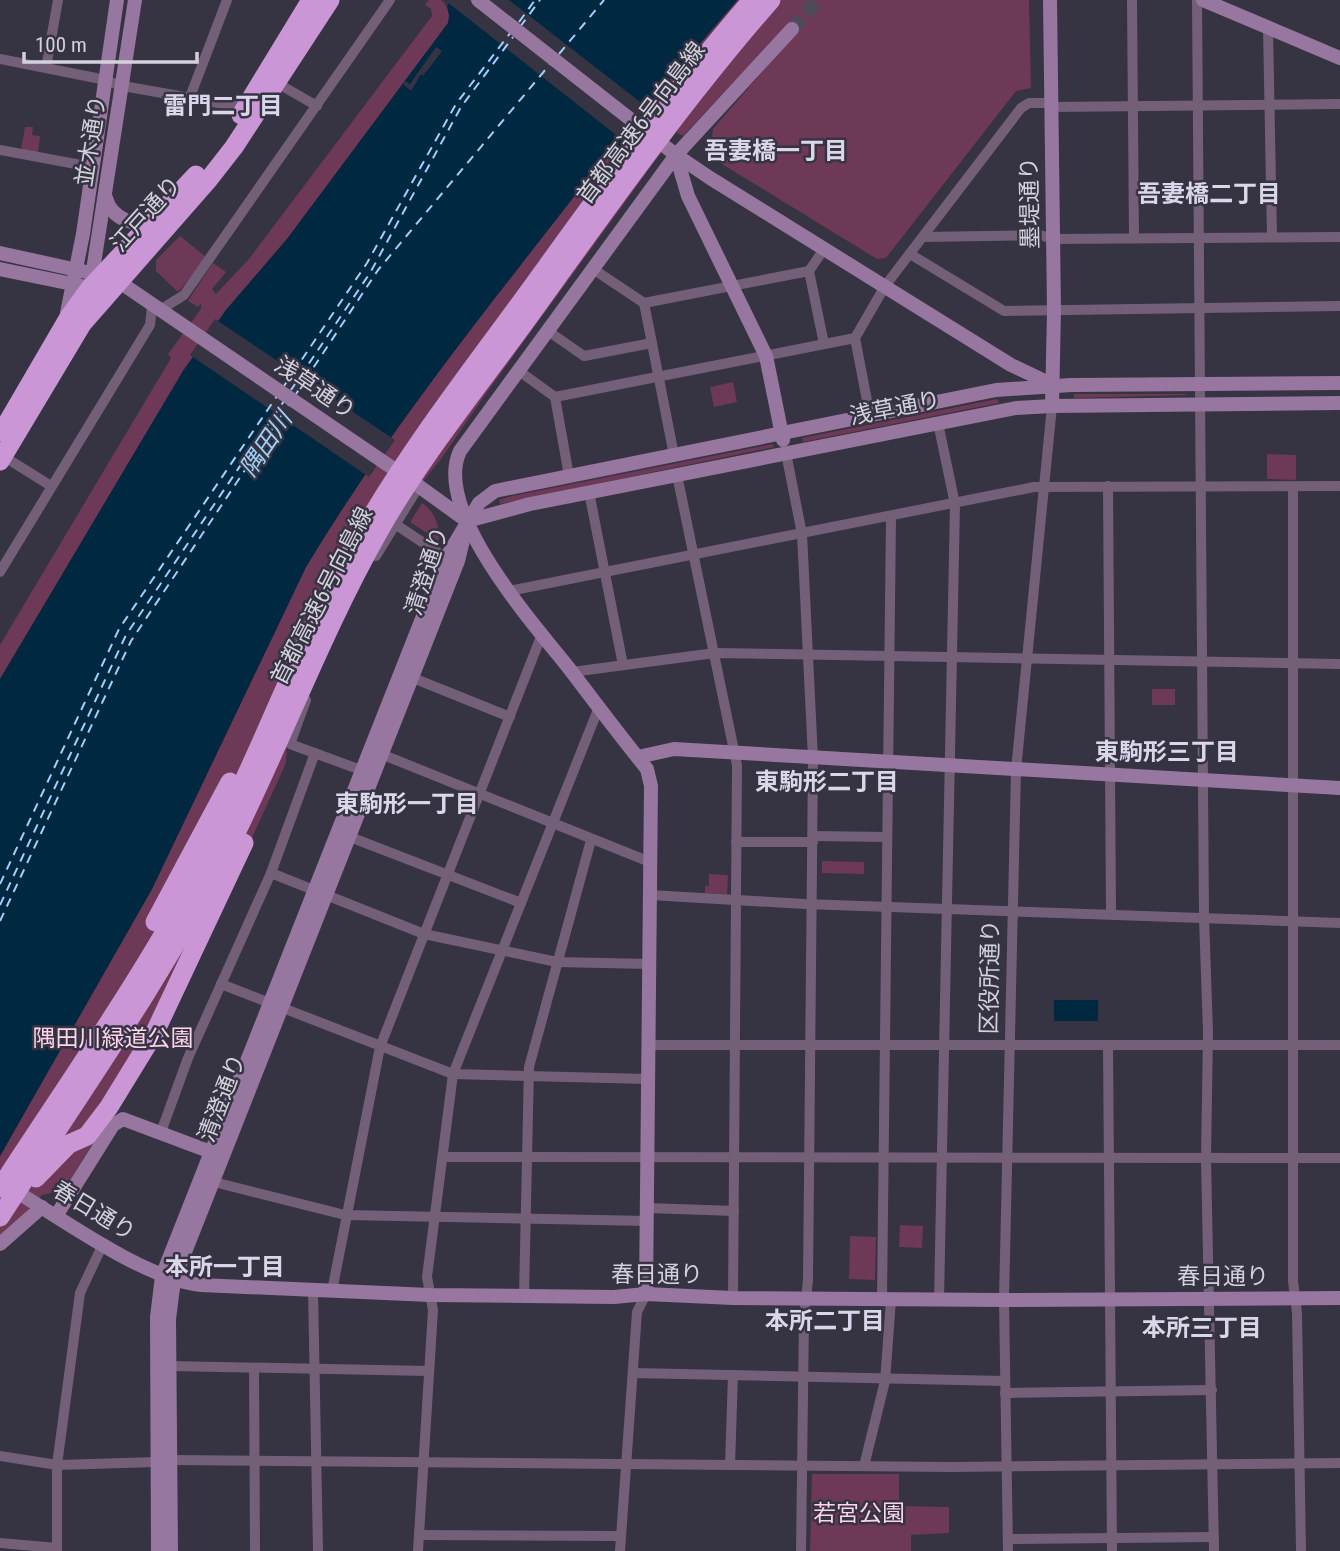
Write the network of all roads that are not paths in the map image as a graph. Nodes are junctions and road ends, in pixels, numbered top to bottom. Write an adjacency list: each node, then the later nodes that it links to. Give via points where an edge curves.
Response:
1 (58, 0): 19 (street)
2 (117, 0): 20 (main road, 並木通り)
3 (135, 0): 22 (main road, 並木通り)
4 (227, 0): 23 (street)
5 (311, 0): 30 (highway, 江戸通り)
6 (330, 0): 21 (highway, 江戸通り)
7 (390, 0): 26 (street)
8 (478, 0): 32 (main road, 浅草通り)
9 (752, 0): 172 (highway, 首都高速6号向島線, via 656,118 433,424 369,520 214,844)
10 (771, 0): 197 (highway, 首都高速6号向島線, via 667,127 429,454 381,528 348,588 211,879 141,999)
11 (1050, 0): 25 (main road, 墨堤通り)
12 (1132, 0): 29 (street)
13 (1197, 0): 27 (street)
14 (1203, 0): 15 (main road)
15 (1269, 28): 17 (main road); 28 (street)
16 (792, 29): 32 (main road)
17 (1340, 58)
18 (0, 60): 19 (street)
19 (46, 68): 20 (street)
20 (106, 80): 22 (street); 33 (main road, 並木通り)
21 (277, 83): 26 (street); 30 (highway, 江戸通り)
22 (123, 86): 23 (street); 34 (main road, 並木通り)
23 (190, 97): 30 (street)
24 (1340, 104): 28 (street)
25 (1051, 105): 29 (street); 37 (street, via 1029,103 1021,108); 42 (main road, 墨堤通り)
26 (317, 106): 54 (street, via 184,295)
27 (1198, 106): 28 (street); 29 (street); 41 (street)
28 (1270, 106): 38 (street)
29 (1133, 107): 40 (street)
30 (253, 109): 36 (highway, 江戸通り); 49 (highway, 江戸通り, via 209,179)
31 (0, 150): 33 (street)
32 (676, 155): 43 (main road, 浅草通り); 47 (main road); 51 (main road, via 688,196)
33 (92, 167): 35 (main road, 並木通り)
34 (104, 205): 35 (main road, via 100,218 93,219); 36 (main road, via 138,224); 49 (main road, 並木通り)
35 (86, 211): 49 (main road, 並木通り)
36 (155, 220): 49 (highway, 江戸通り)
37 (923, 237): 42 (street, via 1041,235); 45 (street)
38 (1272, 237): 39 (street); 41 (street)
39 (1340, 237)
40 (1134, 238): 41 (street); 42 (street)
41 (1199, 238): 55 (street)
42 (1052, 239): 56 (main road, 墨堤通り)
43 (824, 249): 48 (street); 50 (main road, 浅草通り)
44 (0, 253): 49 (main road, 浅草通り)
45 (910, 254): 50 (street); 56 (street, via 1003,311)
46 (0, 269): 49 (main road, 浅草通り)
47 (593, 269): 52 (street); 58 (main road)
48 (809, 271): 51 (street); 61 (street)
49 (95, 281): 54 (main road, 浅草通り, via 136,295); 57 (highway)
50 (886, 286): 59 (street); 67 (main road, 浅草通り, via 1011,365)
51 (733, 288): 52 (street); 62 (main road)
52 (644, 303): 60 (street)
53 (1340, 306): 55 (street)
54 (156, 308): 82 (main road, 浅草通り); 83 (street)
55 (1200, 308): 56 (street); 66 (street)
56 (1054, 311): 67 (main road, 墨堤通り)
57 (73, 325): 72 (highway); 79 (highway)
58 (548, 331): 60 (street, via 584,356); 63 (main road)
59 (855, 338): 61 (street); 73 (street)
60 (652, 343): 64 (street)
61 (824, 344): 62 (street)
62 (766, 356): 64 (street); 75 (main road)
63 (519, 371): 68 (street); 92 (main road, via 456,459 456,486)
64 (659, 376): 68 (street); 78 (street)
65 (1340, 383): 66 (main road, 浅草通り)
66 (1201, 384): 67 (main road, 浅草通り); 70 (street)
67 (1054, 385): 71 (main road, 墨堤通り); 73 (main road, 浅草通り, via 996,390)
68 (555, 397): 81 (street)
69 (1340, 403): 70 (main road, 浅草通り)
70 (1201, 405): 71 (main road, 浅草通り); 87 (street)
71 (1052, 406): 74 (main road, 浅草通り); 84 (street, 区役所通り)
72 (7, 413): 76 (highway)
73 (870, 416): 75 (main road, 浅草通り)
74 (938, 423): 77 (main road, 浅草通り); 90 (street)
75 (782, 433): 77 (main road); 78 (main road, 浅草通り)
76 (0, 436)
77 (786, 453): 80 (main road, 浅草通り); 94 (street)
78 (674, 455): 81 (main road, 浅草通り)
79 (2, 459): 83 (street)
80 (677, 475): 89 (main road, 浅草通り); 95 (street)
81 (569, 476): 92 (main road, 浅草通り, via 495,491 479,503)
82 (416, 484): 92 (main road, 浅草通り); 93 (street)
83 (51, 486): 97 (street)
84 (1044, 486): 85 (street); 90 (street); 106 (street, 区役所通り)
85 (1108, 486): 87 (street); 107 (street)
86 (1340, 486): 88 (street)
87 (1201, 487): 88 (street); 108 (street)
88 (1293, 487): 109 (street)
89 (589, 492): 92 (main road, 浅草通り); 98 (street)
90 (955, 504): 91 (street); 105 (street)
91 (891, 517): 94 (street); 104 (street)
92 (467, 521): 96 (main road, 清澄通り); 100 (main road, via 491,568); 113 (main road, 清澄通り, via 458,561)
93 (395, 524): 96 (street); 99 (street)
94 (802, 534): 95 (street); 103 (street)
95 (694, 555): 98 (street); 102 (street)
96 (446, 558): 117 (main road, 清澄通り)
97 (0, 572)
98 (606, 572): 100 (street); 111 (street)
99 (357, 587): 116 (street, via 333,632); 172 (highway, via 300,649)
100 (509, 591): 101 (main road)
101 (542, 634): 112 (main road); 115 (street)
102 (715, 653): 103 (street); 111 (street); 119 (street)
103 (808, 654): 104 (street); 121 (street)
104 (889, 656): 105 (street); 122 (street)
105 (952, 657): 106 (street); 123 (street)
106 (1026, 657): 107 (street); 124 (street, 区役所通り)
107 (1109, 659): 108 (street); 126 (street)
108 (1204, 661): 109 (street); 127 (street)
109 (1292, 663): 110 (street); 128 (street)
110 (1340, 664)
111 (623, 665): 112 (street)
112 (572, 672): 114 (main road)
113 (412, 678): 115 (street); 117 (main road, 清澄通り)
114 (599, 707): 120 (main road); 131 (street)
115 (510, 717): 130 (street)
116 (290, 744): 118 (street); 197 (highway, via 155,1032 87,1136 69,1144)
117 (376, 752): 125 (main road, 清澄通り); 130 (street)
118 (316, 753): 125 (street); 138 (street)
119 (736, 753): 120 (main road, via 674,749); 121 (main road); 136 (street)
120 (638, 757): 137 (main road, via 647,768 651,786)
121 (813, 758): 122 (main road); 135 (street)
122 (886, 762): 123 (main road); 133 (street)
123 (950, 766): 124 (main road); 146 (street)
124 (1016, 770): 126 (main road); 147 (street, 区役所通り)
125 (368, 773): 132 (main road, 清澄通り); 140 (main road, 清澄通り)
126 (1111, 775): 127 (main road); 148 (street)
127 (1204, 779): 128 (main road); 149 (street)
128 (1293, 784): 129 (main road); 150 (street)
129 (1340, 788)
130 (479, 794): 131 (street); 139 (street)
131 (552, 823): 134 (street); 143 (street)
132 (350, 837): 139 (street); 140 (main road, 清澄通り)
133 (886, 837): 135 (street); 145 (street)
134 (591, 839): 137 (street); 154 (street)
135 (813, 839): 136 (street); 144 (street)
136 (736, 842): 142 (street)
137 (650, 862): 141 (main road)
138 (271, 873): 140 (street); 156 (street)
139 (447, 875): 143 (street); 152 (street)
140 (321, 892): 152 (street); 157 (main road, 清澄通り)
141 (650, 895): 142 (street); 155 (main road)
142 (736, 898): 144 (street); 162 (street)
143 (521, 903): 153 (street)
144 (812, 904): 145 (street); 163 (street)
145 (886, 906): 146 (street); 158 (street)
146 (947, 909): 147 (street); 159 (street)
147 (1012, 910): 148 (street); 164 (street, 区役所通り)
148 (1111, 914): 149 (street)
149 (1204, 917): 150 (street); 160 (street)
150 (1293, 921): 151 (street); 166 (street)
151 (1340, 923)
152 (424, 933): 153 (street); 168 (street)
153 (502, 950): 154 (street); 169 (street)
154 (557, 962): 155 (street); 170 (street)
155 (649, 964): 161 (main road)
156 (221, 984): 157 (street); 173 (street)
157 (276, 1006): 168 (street); 174 (main road, 清澄通り)
158 (885, 1044): 159 (street); 163 (street); 180 (street)
159 (944, 1044): 164 (street); 181 (street)
160 (1207, 1044): 165 (street); 166 (street); 185 (street)
161 (649, 1045): 162 (street); 171 (main road)
162 (734, 1045): 163 (street); 178 (street)
163 (810, 1045): 179 (street)
164 (1010, 1045): 165 (street); 183 (street, 区役所通り)
165 (1108, 1045): 184 (street)
166 (1292, 1045): 167 (street); 182 (street)
167 (1340, 1045)
168 (380, 1047): 169 (street); 192 (street)
169 (453, 1074): 170 (street); 175 (street)
170 (527, 1077): 171 (street); 176 (street)
171 (648, 1079): 177 (main road)
172 (65, 1089): 189 (highway, 首都高速6号向島線)
173 (161, 1132): 174 (main road); 194 (main road, via 128,1119 117,1122)
174 (217, 1154): 187 (main road, 清澄通り); 200 (main road, 清澄通り)
175 (443, 1157): 176 (street); 195 (street)
176 (527, 1157): 177 (street); 196 (street)
177 (648, 1157): 178 (street); 193 (main road)
178 (735, 1157): 179 (street); 191 (street)
179 (809, 1157): 180 (street); 209 (street)
180 (884, 1157): 181 (street); 210 (street)
181 (942, 1157): 183 (street); 213 (street)
182 (1292, 1157): 185 (street); 186 (street); 212 (street)
183 (1007, 1158): 184 (street); 214 (street, 区役所通り)
184 (1109, 1158): 185 (street); 211 (street)
185 (1206, 1158): 207 (street)
186 (1340, 1158)
187 (214, 1181): 192 (street); 200 (main road, 清澄通り)
188 (0, 1182): 190 (main road, 春日通り)
189 (0, 1188)
190 (42, 1207): 194 (main road, 春日通り); 198 (main road)
191 (733, 1211): 193 (street); 206 (street)
192 (345, 1215): 195 (street); 202 (street)
193 (648, 1215): 196 (street); 203 (main road)
194 (56, 1216): 199 (main road, 春日通り)
195 (434, 1216): 196 (street); 204 (street, via 427,1277)
196 (525, 1218): 205 (street)
197 (0, 1219)
198 (0, 1244)
199 (103, 1244): 200 (main road, 春日通り); 235 (street, via 80,1293)
200 (168, 1278): 201 (main road, 春日通り, via 201,1285); 215 (main road, 清澄通り); 228 (main road, 清澄通り, via 156,1317)
201 (313, 1290): 202 (main road, 春日通り); 217 (street)
202 (332, 1291): 204 (main road, 春日通り)
203 (646, 1294): 205 (main road, 春日通り); 206 (main road, 春日通り); 219 (street, via 637,1312)
204 (430, 1295): 205 (main road, 春日通り); 218 (street)
205 (524, 1296)
206 (733, 1298): 209 (main road, 春日通り)
207 (1210, 1298): 211 (main road, 春日通り); 212 (main road, 春日通り); 224 (street)
208 (1340, 1298): 212 (main road, 春日通り)
209 (807, 1299): 210 (main road, 春日通り); 221 (street)
210 (887, 1299): 213 (main road, 春日通り); 222 (street)
211 (1111, 1299): 214 (main road, 春日通り); 225 (street)
212 (1295, 1299): 234 (street)
213 (939, 1300): 214 (main road, 春日通り)
214 (1004, 1300): 223 (street, 区役所通り)
215 (170, 1366): 216 (street); 228 (main road, 清澄通り)
216 (254, 1368): 217 (street); 229 (street)
217 (313, 1369): 218 (street); 230 (street)
218 (429, 1371): 231 (street)
219 (633, 1373): 220 (street); 233 (street)
220 (733, 1375): 221 (street); 236 (street)
221 (804, 1376): 222 (street); 237 (street)
222 (885, 1378): 223 (street); 239 (street)
223 (1005, 1381): 226 (street, 区役所通り)
224 (1212, 1390): 225 (street); 238 (street)
225 (1111, 1391): 226 (street); 240 (street)
226 (1005, 1393): 241 (street, 区役所通り)
227 (0, 1457): 235 (street)
228 (163, 1461): 229 (street); 235 (street); 249 (main road, 清澄通り); 250 (main road, 清澄通り)
229 (255, 1461): 230 (street); 251 (street)
230 (316, 1462): 231 (street); 252 (street)
231 (423, 1463): 233 (street); 242 (street)
232 (1340, 1463): 234 (street)
233 (626, 1464): 236 (street); 243 (street)
234 (1300, 1464): 238 (street); 258 (street)
235 (57, 1465): 248 (street)
236 (730, 1465): 237 (street)
237 (802, 1465): 239 (street); 255 (street)
238 (1212, 1465): 240 (street); 244 (street)
239 (864, 1466): 241 (street)
240 (1111, 1466): 241 (street); 245 (street)
241 (1007, 1467): 247 (street, 区役所通り)
242 (419, 1535): 243 (street); 253 (street)
243 (621, 1536): 254 (street)
244 (1214, 1537): 245 (street); 257 (street)
245 (1111, 1538): 247 (street); 256 (street)
246 (0, 1543): 248 (street)
247 (1008, 1545)
248 (57, 1549)
249 (158, 1551)
250 (171, 1551)
251 (255, 1551)
252 (318, 1551)
253 (418, 1551)
254 (620, 1551)
255 (800, 1551)
256 (1112, 1551)
257 (1214, 1551)
258 (1301, 1551)

